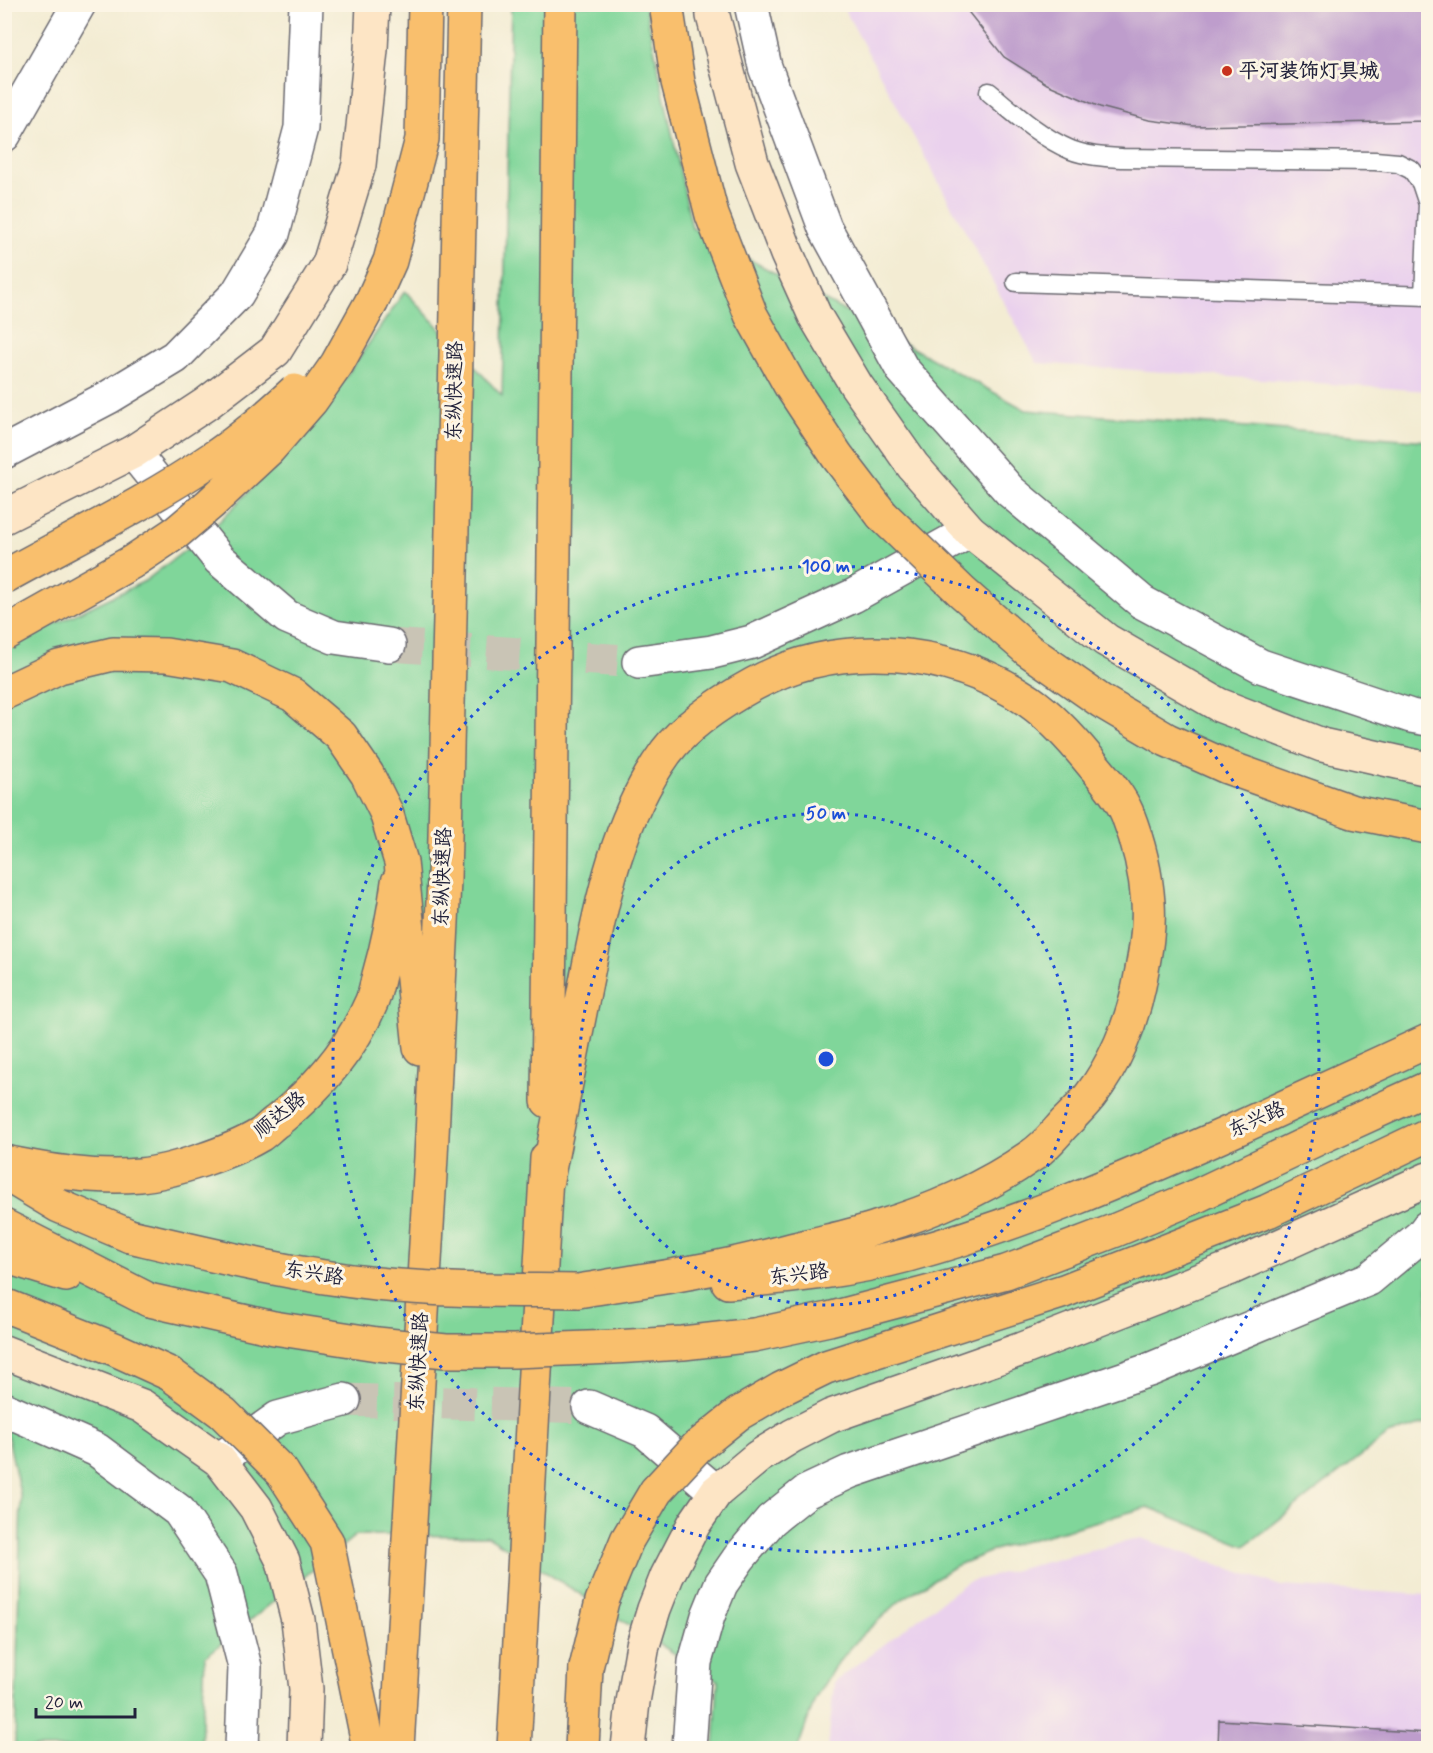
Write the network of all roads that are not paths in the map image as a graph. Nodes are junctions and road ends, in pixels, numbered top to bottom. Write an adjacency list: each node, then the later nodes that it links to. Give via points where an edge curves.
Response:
1 (79, 4): 11 (street)
2 (306, 4): 15 (street, via 301,128 273,234 237,294 176,357)
3 (373, 4): 16 (main road, via 359,165 329,264 275,351)
4 (425, 4): 14 (main road, via 422,139 390,261)
5 (464, 4): 31 (main road, 东纵快速路, via 444,880)
6 (560, 4): 35 (main road)
7 (666, 4): 26 (main road, bridge, via 678,82 712,215 751,315 813,421 882,515 1028,650 1101,701 1167,740 1227,767 1353,812)
8 (712, 4): 18 (main road, via 752,163 816,316 856,385 913,466)
9 (751, 4): 24 (street, via 765,67 825,228 902,369 1010,490 1142,602 1261,666)
10 (989, 92): 13 (lane, via 1054,141 1094,155 1398,163 1412,170 1428,204)
11 (4, 135)
12 (1016, 282): 13 (lane)
13 (1426, 296)
14 (372, 301): 19 (main road, bridge, via 307,380 265,419 213,458 147,498); 20 (main road, bridge, via 312,400 269,449 210,504 132,562)
15 (4, 452)
16 (133, 453): 17 (main road); 21 (street, via 219,559 287,617 334,637)
17 (4, 518)
18 (970, 531): 22 (street, via 853,596 752,642); 25 (main road, via 1106,640 1219,705 1322,744)
19 (4, 577)
20 (4, 634)
21 (389, 645)
22 (639, 662)
23 (4, 693): 27 (main road, via 59,667 113,654 166,655 232,666 293,695 341,736 367,774 386,812)
24 (1428, 719)
25 (1428, 769)
26 (1428, 827)
27 (401, 862): 31 (main road); 32 (main road, 顺达路, via 385,954 372,1000 350,1044 325,1076 260,1135 214,1156 141,1175 61,1173)
28 (1428, 1041): 39 (main road, 东兴路, via 1124,1179 967,1238 836,1270 694,1285)
29 (1428, 1088): 40 (main road, bridge, via 1190,1199 1006,1272 754,1335 613,1347 446,1351 274,1328)
30 (1428, 1135): 53 (main road, bridge, via 1268,1211 1064,1291 826,1368 738,1414 697,1447 656,1491 627,1540 602,1601 586,1668)
31 (431, 1156): 51 (main road, 东纵快速路)
32 (4, 1162)
33 (4, 1173): 39 (main road, 东兴路, bridge, via 59,1206 130,1236 267,1267 377,1284)
34 (1428, 1179): 47 (main road, via 1232,1268 1022,1349 831,1416 758,1457)
35 (547, 1180): 39 (main road, via 595,937 620,839 642,789 669,748 734,695 774,673 815,660 899,654 938,661 992,680 1031,702 1066,733 1125,808 1141,855 1148,905 1146,950 1136,999 1126,1033 1110,1065 1089,1097 1035,1154 989,1182 879,1228 711,1269); 52 (main road)
36 (4, 1226): 40 (main road)
37 (1428, 1227): 55 (street, via 1369,1279 1149,1370 849,1472 806,1492 771,1520 721,1584 695,1662)
38 (4, 1256): 40 (main road)
39 (578, 1291)
40 (150, 1300)
41 (4, 1305): 50 (main road, bridge, via 170,1374 223,1413 282,1472 327,1542)
42 (4, 1352): 46 (main road, via 142,1406)
43 (344, 1400): 46 (street, via 278,1418)
44 (589, 1407): 47 (street, via 645,1431)
45 (4, 1409): 48 (street, via 97,1450 179,1511 221,1574 245,1667)
46 (219, 1460): 49 (main road, via 256,1508 282,1561 298,1620 306,1689)
47 (716, 1492): 54 (main road, via 667,1575 654,1609 643,1646)
48 (242, 1749)
49 (304, 1749)
50 (369, 1749)
51 (397, 1749)
52 (514, 1749)
53 (582, 1749)
54 (628, 1749)
55 (689, 1749)

